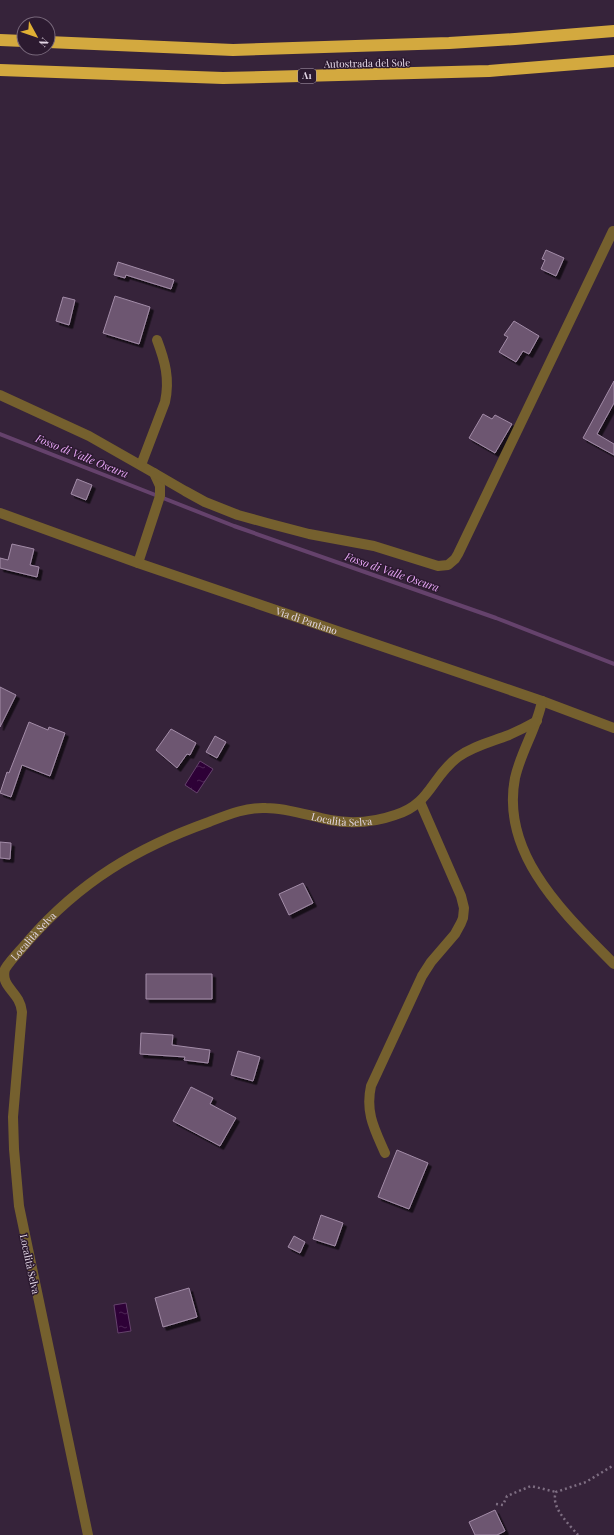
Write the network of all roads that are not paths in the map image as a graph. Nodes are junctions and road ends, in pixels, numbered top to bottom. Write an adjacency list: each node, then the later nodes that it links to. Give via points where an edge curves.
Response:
1 (614, 31): 4 (highway, Autostrada del Sole, via 449,43 233,50)
2 (0, 40): 3 (highway)
3 (16, 41)
4 (56, 42)
5 (614, 61): 6 (highway, Autostrada del Sole / A1, via 489,71 223,78)
6 (0, 70)
7 (612, 231): 11 (street, via 458,554 448,565 435,566 394,551 250,518 205,502)
8 (157, 340): 10 (street, via 167,371 167,392)
9 (0, 395): 10 (street, via 89,436)
10 (141, 465): 11 (street)
11 (154, 473): 13 (street, via 160,486 160,496)
12 (0, 513): 13 (street, Via di Pantano)
13 (138, 563): 14 (street, Via di Pantano)
14 (542, 701): 15 (street); 16 (street, Via di Pantano)
15 (537, 721): 17 (street, Località Selva, via 457,758 442,772); 18 (street, via 515,780 514,810 518,834 531,864 549,893 569,918)
16 (614, 728)
17 (420, 802): 19 (street, Località Selva, via 396,815 355,822 331,820 272,808 253,809 234,813 172,836 133,855 103,874 54,913 5,969 2,980); 20 (street, via 461,896 464,913 455,934 422,976 371,1086 368,1097 369,1111)
18 (614, 964)
19 (5, 991): 21 (street, Località Selva, via 18,999 22,1012 13,1117 19,1206)
20 (385, 1153)
21 (88, 1535)

